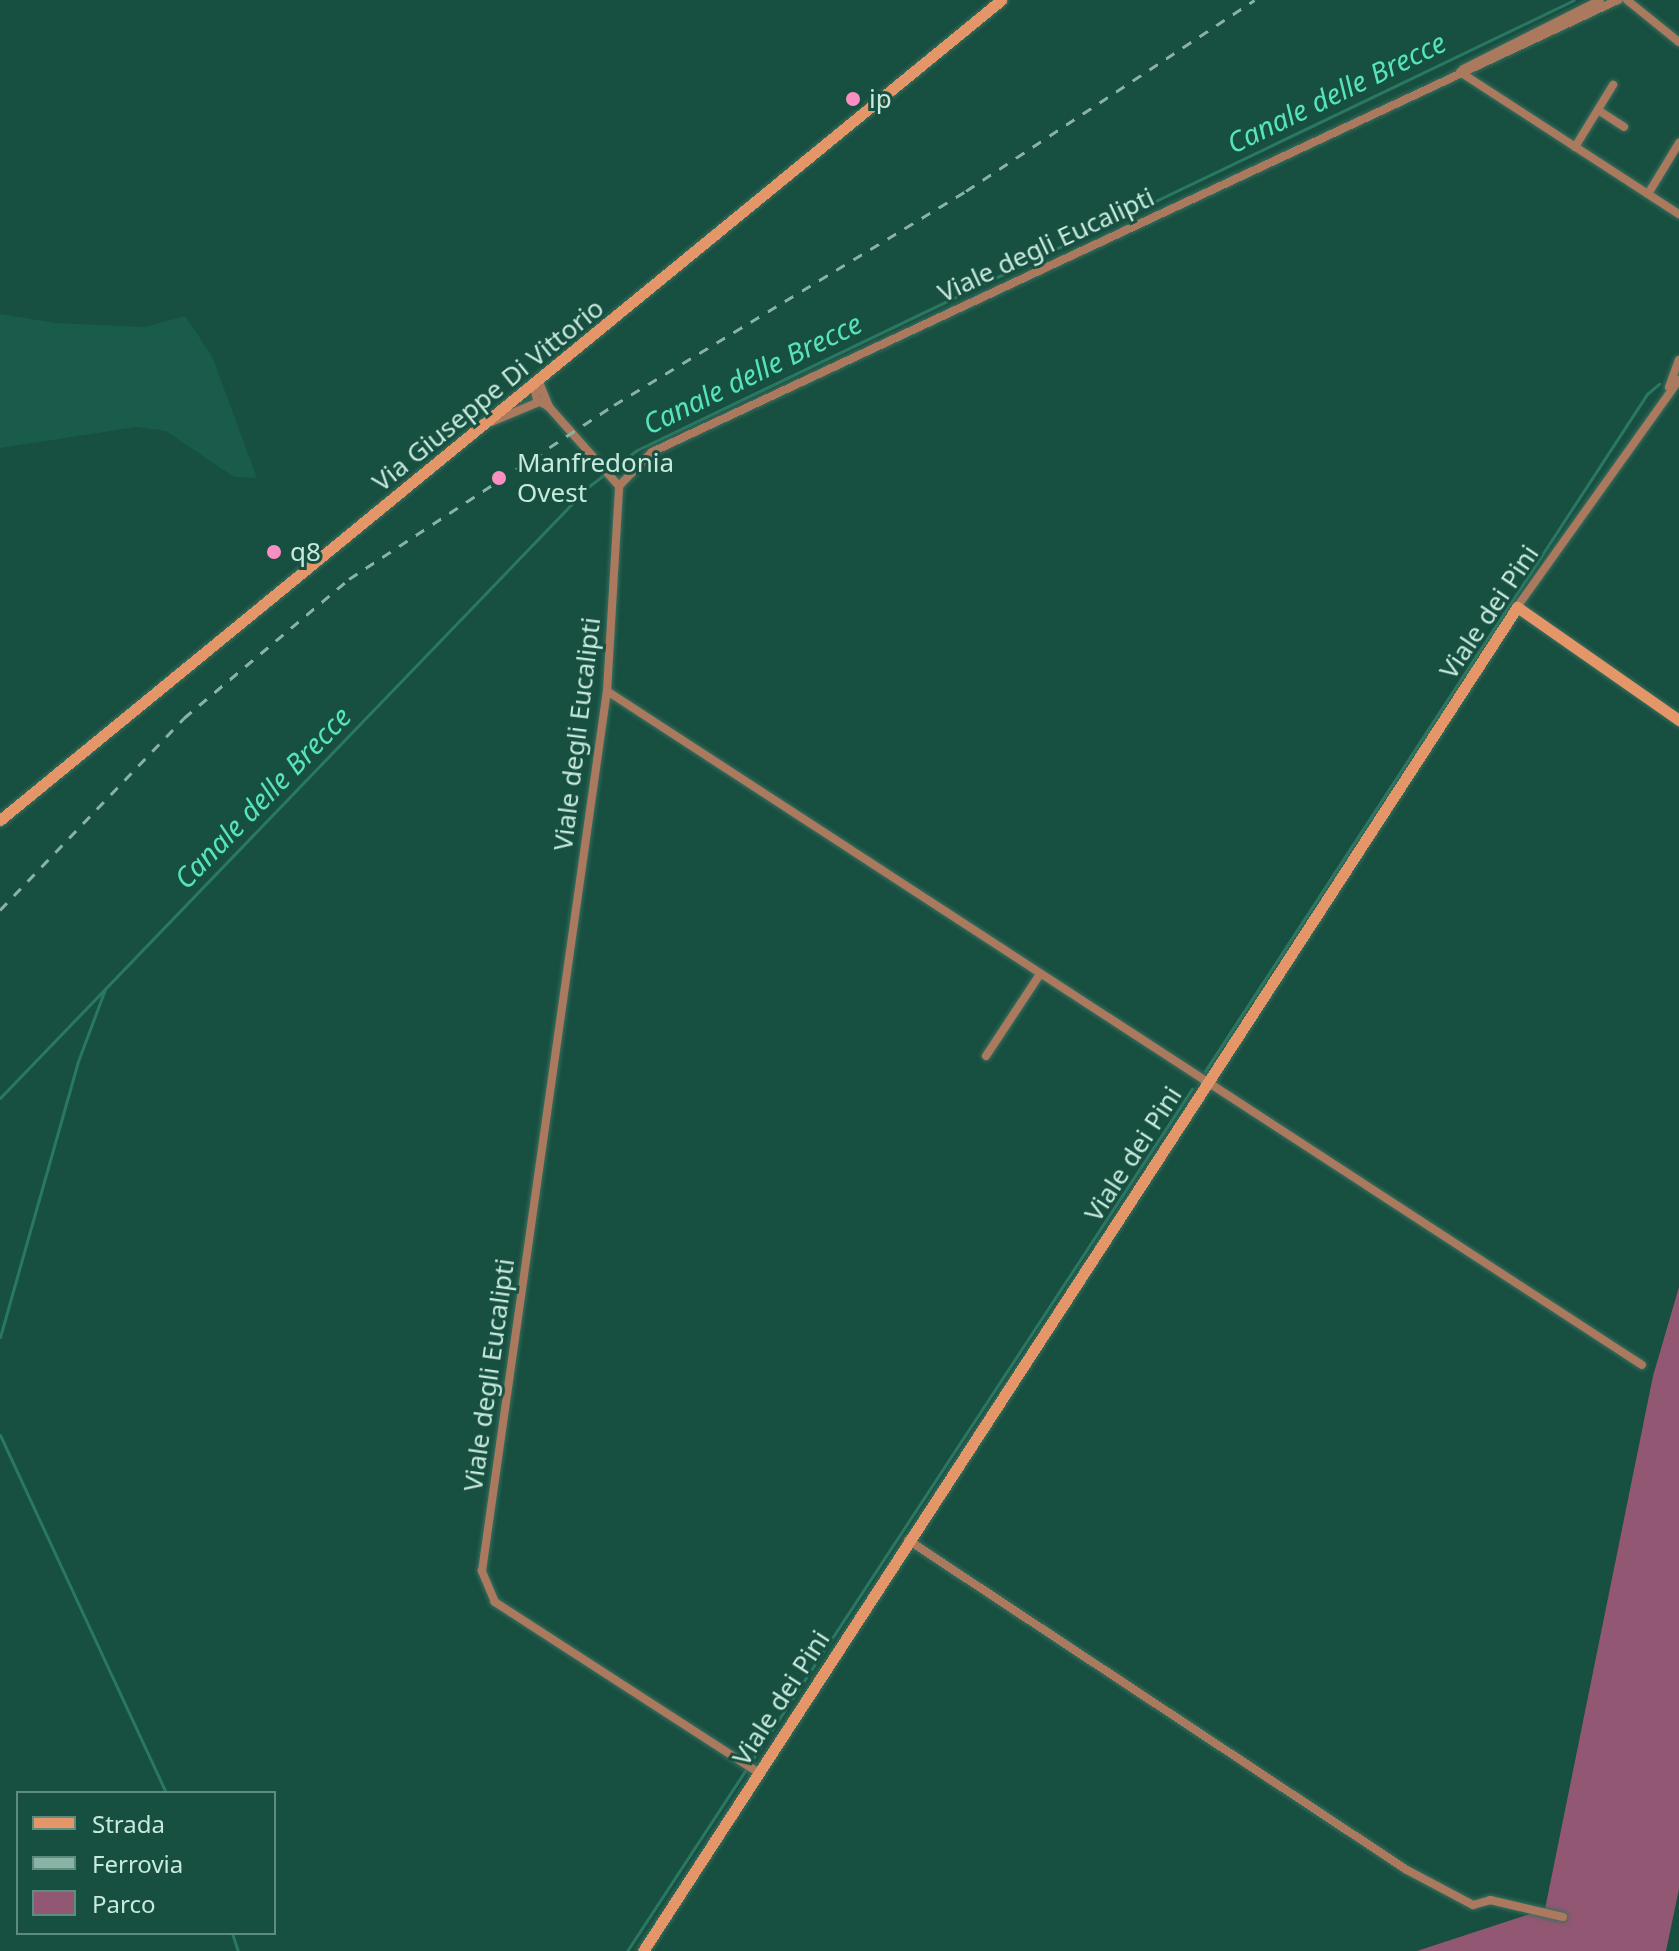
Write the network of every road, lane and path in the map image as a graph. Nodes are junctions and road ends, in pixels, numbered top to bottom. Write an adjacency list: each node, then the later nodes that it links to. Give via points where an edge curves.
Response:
1 (1001, 0): 16 (street, Via Giuseppe Di Vittorio)
2 (1600, 0): 6 (street, Viale degli Eucalipti)
3 (1618, 0): 6 (street, Viale degli Eucalipti)
4 (1627, 0): 5 (street)
5 (1678, 41)
6 (1460, 72): 11 (street); 22 (street, Viale degli Eucalipti, via 652,452)
7 (1613, 85): 8 (street)
8 (1598, 110): 9 (street); 11 (street)
9 (1624, 127)
10 (1679, 143): 12 (street)
11 (1575, 147): 12 (street)
12 (1648, 194): 13 (street)
13 (1679, 214)
14 (1679, 360): 17 (street, Viale dei Pini)
15 (1679, 380): 17 (street, Viale dei Pini)
16 (537, 384): 19 (street); 20 (street); 21 (street, Via Giuseppe Di Vittorio)
17 (1669, 387): 18 (street); 23 (street, Viale dei Pini)
18 (1679, 393)
19 (539, 402): 20 (street); 21 (street)
20 (549, 407): 22 (street)
21 (491, 422): 26 (street, Via Giuseppe Di Vittorio)
22 (616, 483): 24 (street, Viale degli Eucalipti)
23 (1517, 607): 25 (street); 29 (street, Viale dei Pini)
24 (607, 691): 27 (street); 32 (street, Viale degli Eucalipti, via 482,1571 495,1602)
25 (1679, 720)
26 (0, 820)
27 (1040, 974): 28 (street); 29 (street)
28 (986, 1056)
29 (1205, 1085): 30 (street); 31 (street, Viale dei Pini)
30 (1642, 1365)
31 (908, 1540): 32 (street, Viale dei Pini); 33 (street, via 1407,1870 1473,1905 1490,1900)
32 (756, 1771): 34 (street, Viale dei Pini)
33 (1563, 1917)
34 (643, 1951)

